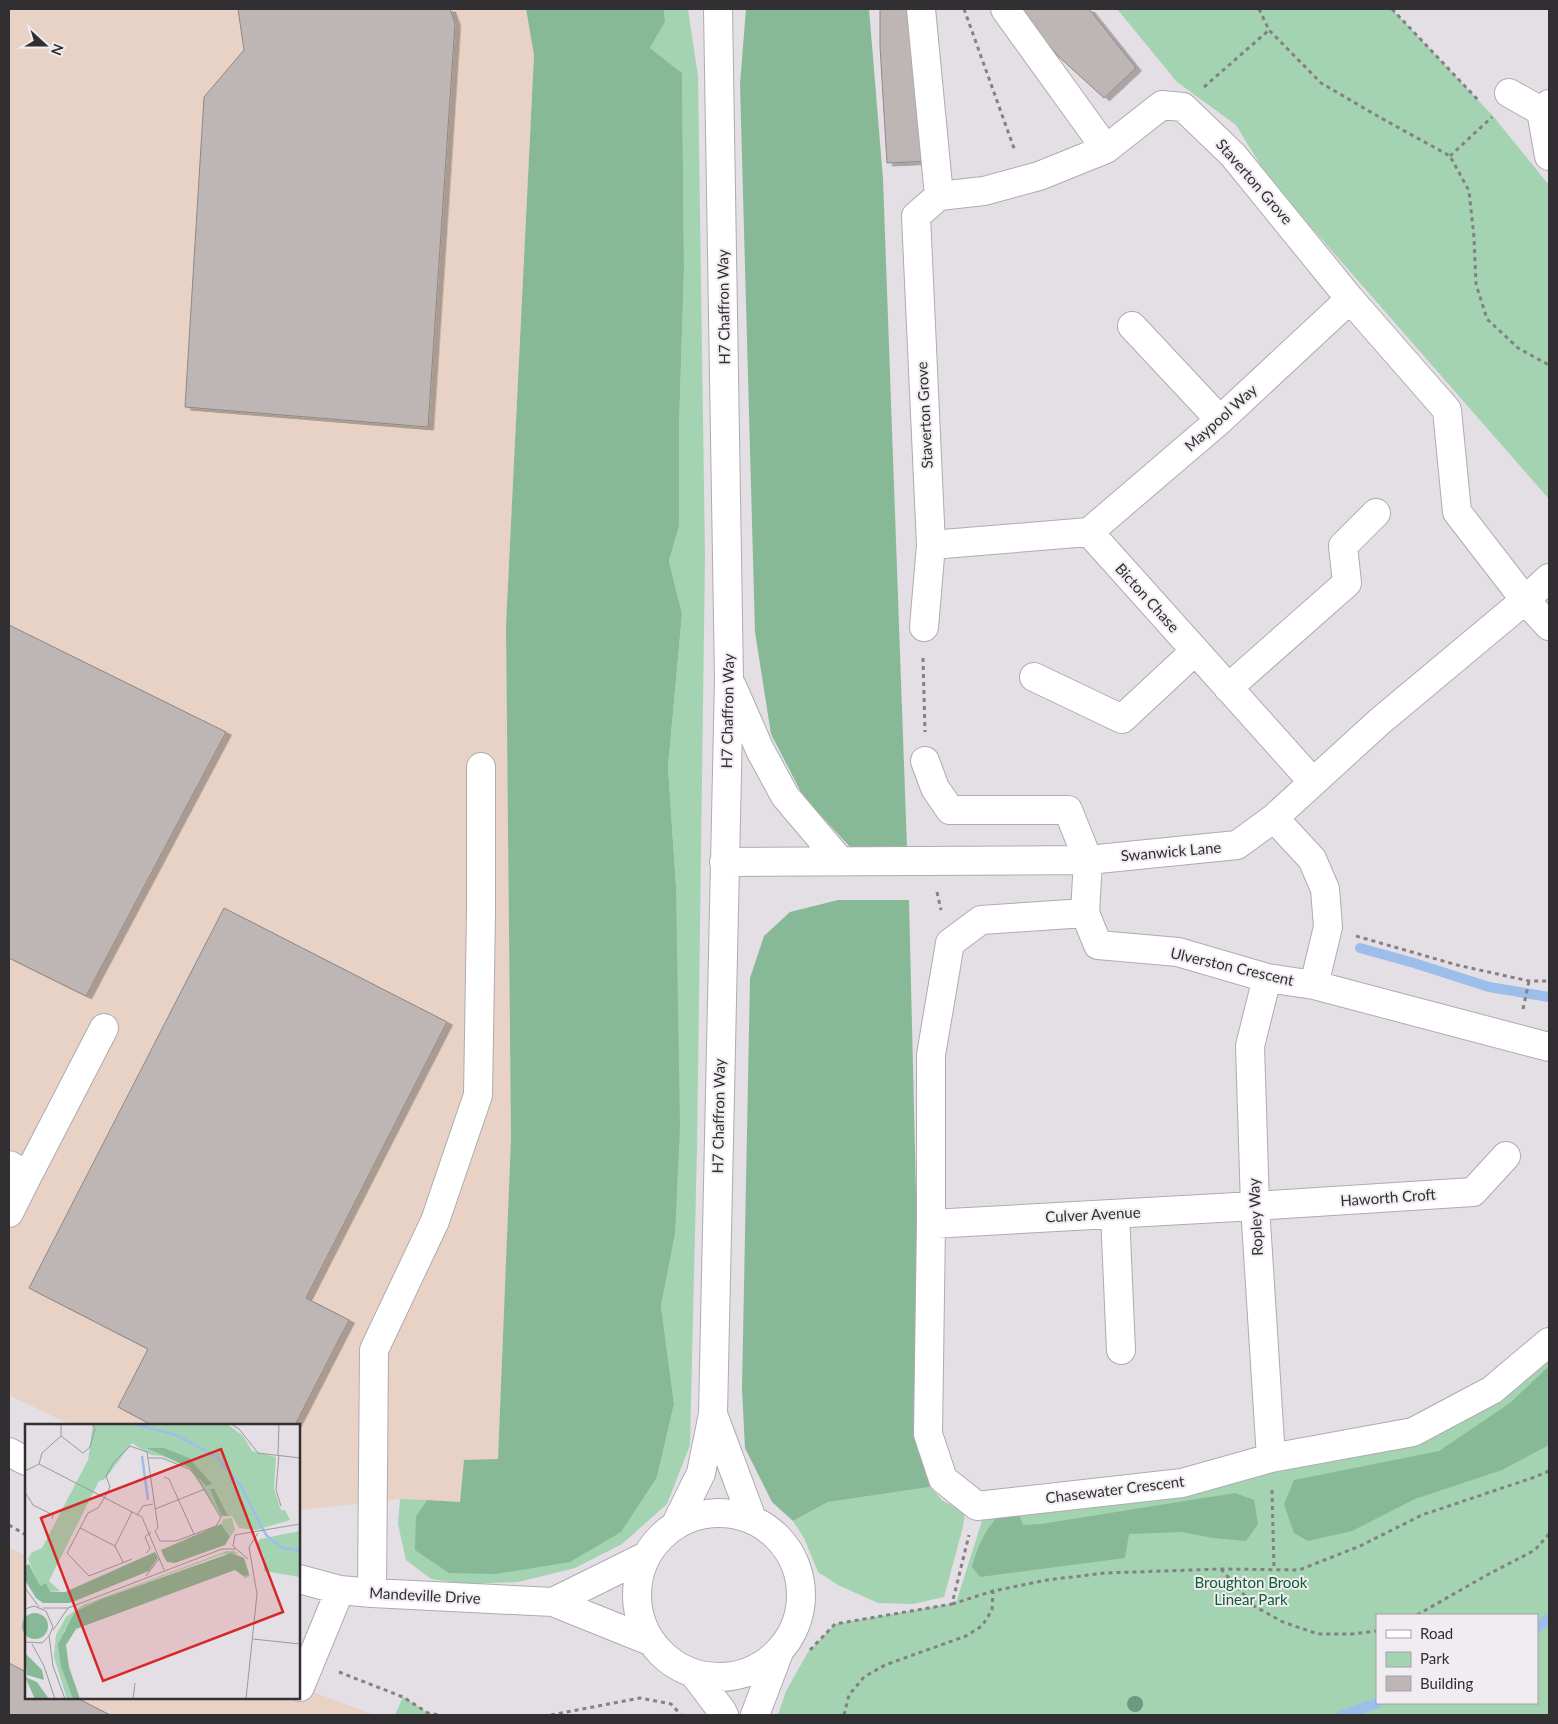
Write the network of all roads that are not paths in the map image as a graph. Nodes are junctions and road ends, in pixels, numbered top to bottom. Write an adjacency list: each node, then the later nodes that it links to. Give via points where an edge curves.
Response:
1 (718, 9): 21 (street, H7 Chaffron Way)
2 (921, 9): 8 (street)
3 (1005, 9): 6 (street)
4 (1509, 93): 5 (street)
5 (1545, 107): 7 (street)
6 (1106, 149): 8 (street, via 1026,180 984,191); 9 (street, Staverton Grove, via 1162,105 1182,107 1233,155)
7 (1548, 156)
8 (940, 196): 14 (street, Staverton Grove, via 916,216)
9 (1350, 299): 11 (street, Maypool Way); 16 (street, Staverton Grove, via 1447,410 1457,512)
10 (1132, 326): 11 (street)
11 (1220, 420): 13 (street, Maypool Way)
12 (1376, 513): 22 (street, via 1343,546 1347,583)
13 (1089, 532): 14 (street); 19 (street, Bicton Chase)
14 (930, 545): 18 (street, Staverton Grove)
15 (1549, 578): 16 (street, Swanwick Lane)
16 (1526, 600): 17 (street); 25 (street, Swanwick Lane)
17 (1549, 626)
18 (924, 627)
19 (1195, 651): 20 (street, via 1122,719); 22 (street, Bicton Chase)
20 (1034, 677)
21 (729, 680): 28 (street, via 760,750 785,796); 29 (street, H7 Chaffron Way)
22 (1228, 688): 25 (street, Bicton Chase)
23 (926, 761): 27 (street, via 934,788 950,810 1068,810)
24 (481, 767): 52 (street, via 478,1095 435,1221 374,1350)
25 (1312, 781): 26 (street, Swanwick Lane)
26 (1274, 818): 27 (street, Swanwick Lane, via 1237,846); 32 (street, via 1312,859 1325,889 1328,928)
27 (1088, 860): 28 (street, Swanwick Lane); 30 (street)
28 (840, 861): 29 (street, Swanwick Lane)
29 (724, 862): 43 (street, H7 Chaffron Way)
30 (1085, 913): 31 (street, Ulverston Crescent, via 1098,945 1178,952); 40 (street, via 981,920 950,943 931,1055)
31 (1267, 978): 32 (street, Ulverston Crescent); 37 (street, Ropley Way, via 1250,1046)
32 (1314, 985): 34 (street, Ulverston Crescent)
33 (104, 1028): 36 (street)
34 (1549, 1047)
35 (1506, 1156): 37 (street, Haworth Croft, via 1473,1192)
36 (18, 1170): 38 (street)
37 (1255, 1206): 39 (street, Culver Avenue); 45 (street, Ropley Way)
38 (9, 1213)
39 (1115, 1214): 40 (street, Culver Avenue); 42 (street)
40 (931, 1224): 45 (street, Chasewater Crescent, via 928,1434 943,1479 977,1506 1182,1483)
41 (1549, 1342): 45 (street, Chasewater Crescent, via 1492,1390 1413,1432)
42 (1121, 1350)
43 (713, 1414): 47 (street, H7 Chaffron Way); 48 (street, H7 Chaffron Way, via 701,1473)
44 (9, 1452): 46 (street)
45 (1271, 1458)
46 (25, 1460)
47 (752, 1519): 48 (street, via 712,1513 693,1517); 55 (street, via 771,1531 786,1547 797,1568 802,1590 800,1612 792,1634)
48 (675, 1526): 49 (street, via 663,1534)
49 (646, 1556): 53 (street, Mandeville Drive); 54 (street, via 639,1577 637,1599 640,1621)
50 (300, 1579): 51 (street, Mandeville Drive)
51 (340, 1590): 52 (street, Mandeville Drive); 57 (street)
52 (372, 1594): 53 (street, Mandeville Drive)
53 (553, 1602): 54 (street, Mandeville Drive)
54 (650, 1641): 56 (street, via 669,1661)
55 (779, 1652): 56 (street, via 761,1667 740,1675 717,1678); 59 (street)
56 (694, 1674): 58 (street)
57 (300, 1687)
58 (724, 1715)
59 (755, 1715)

